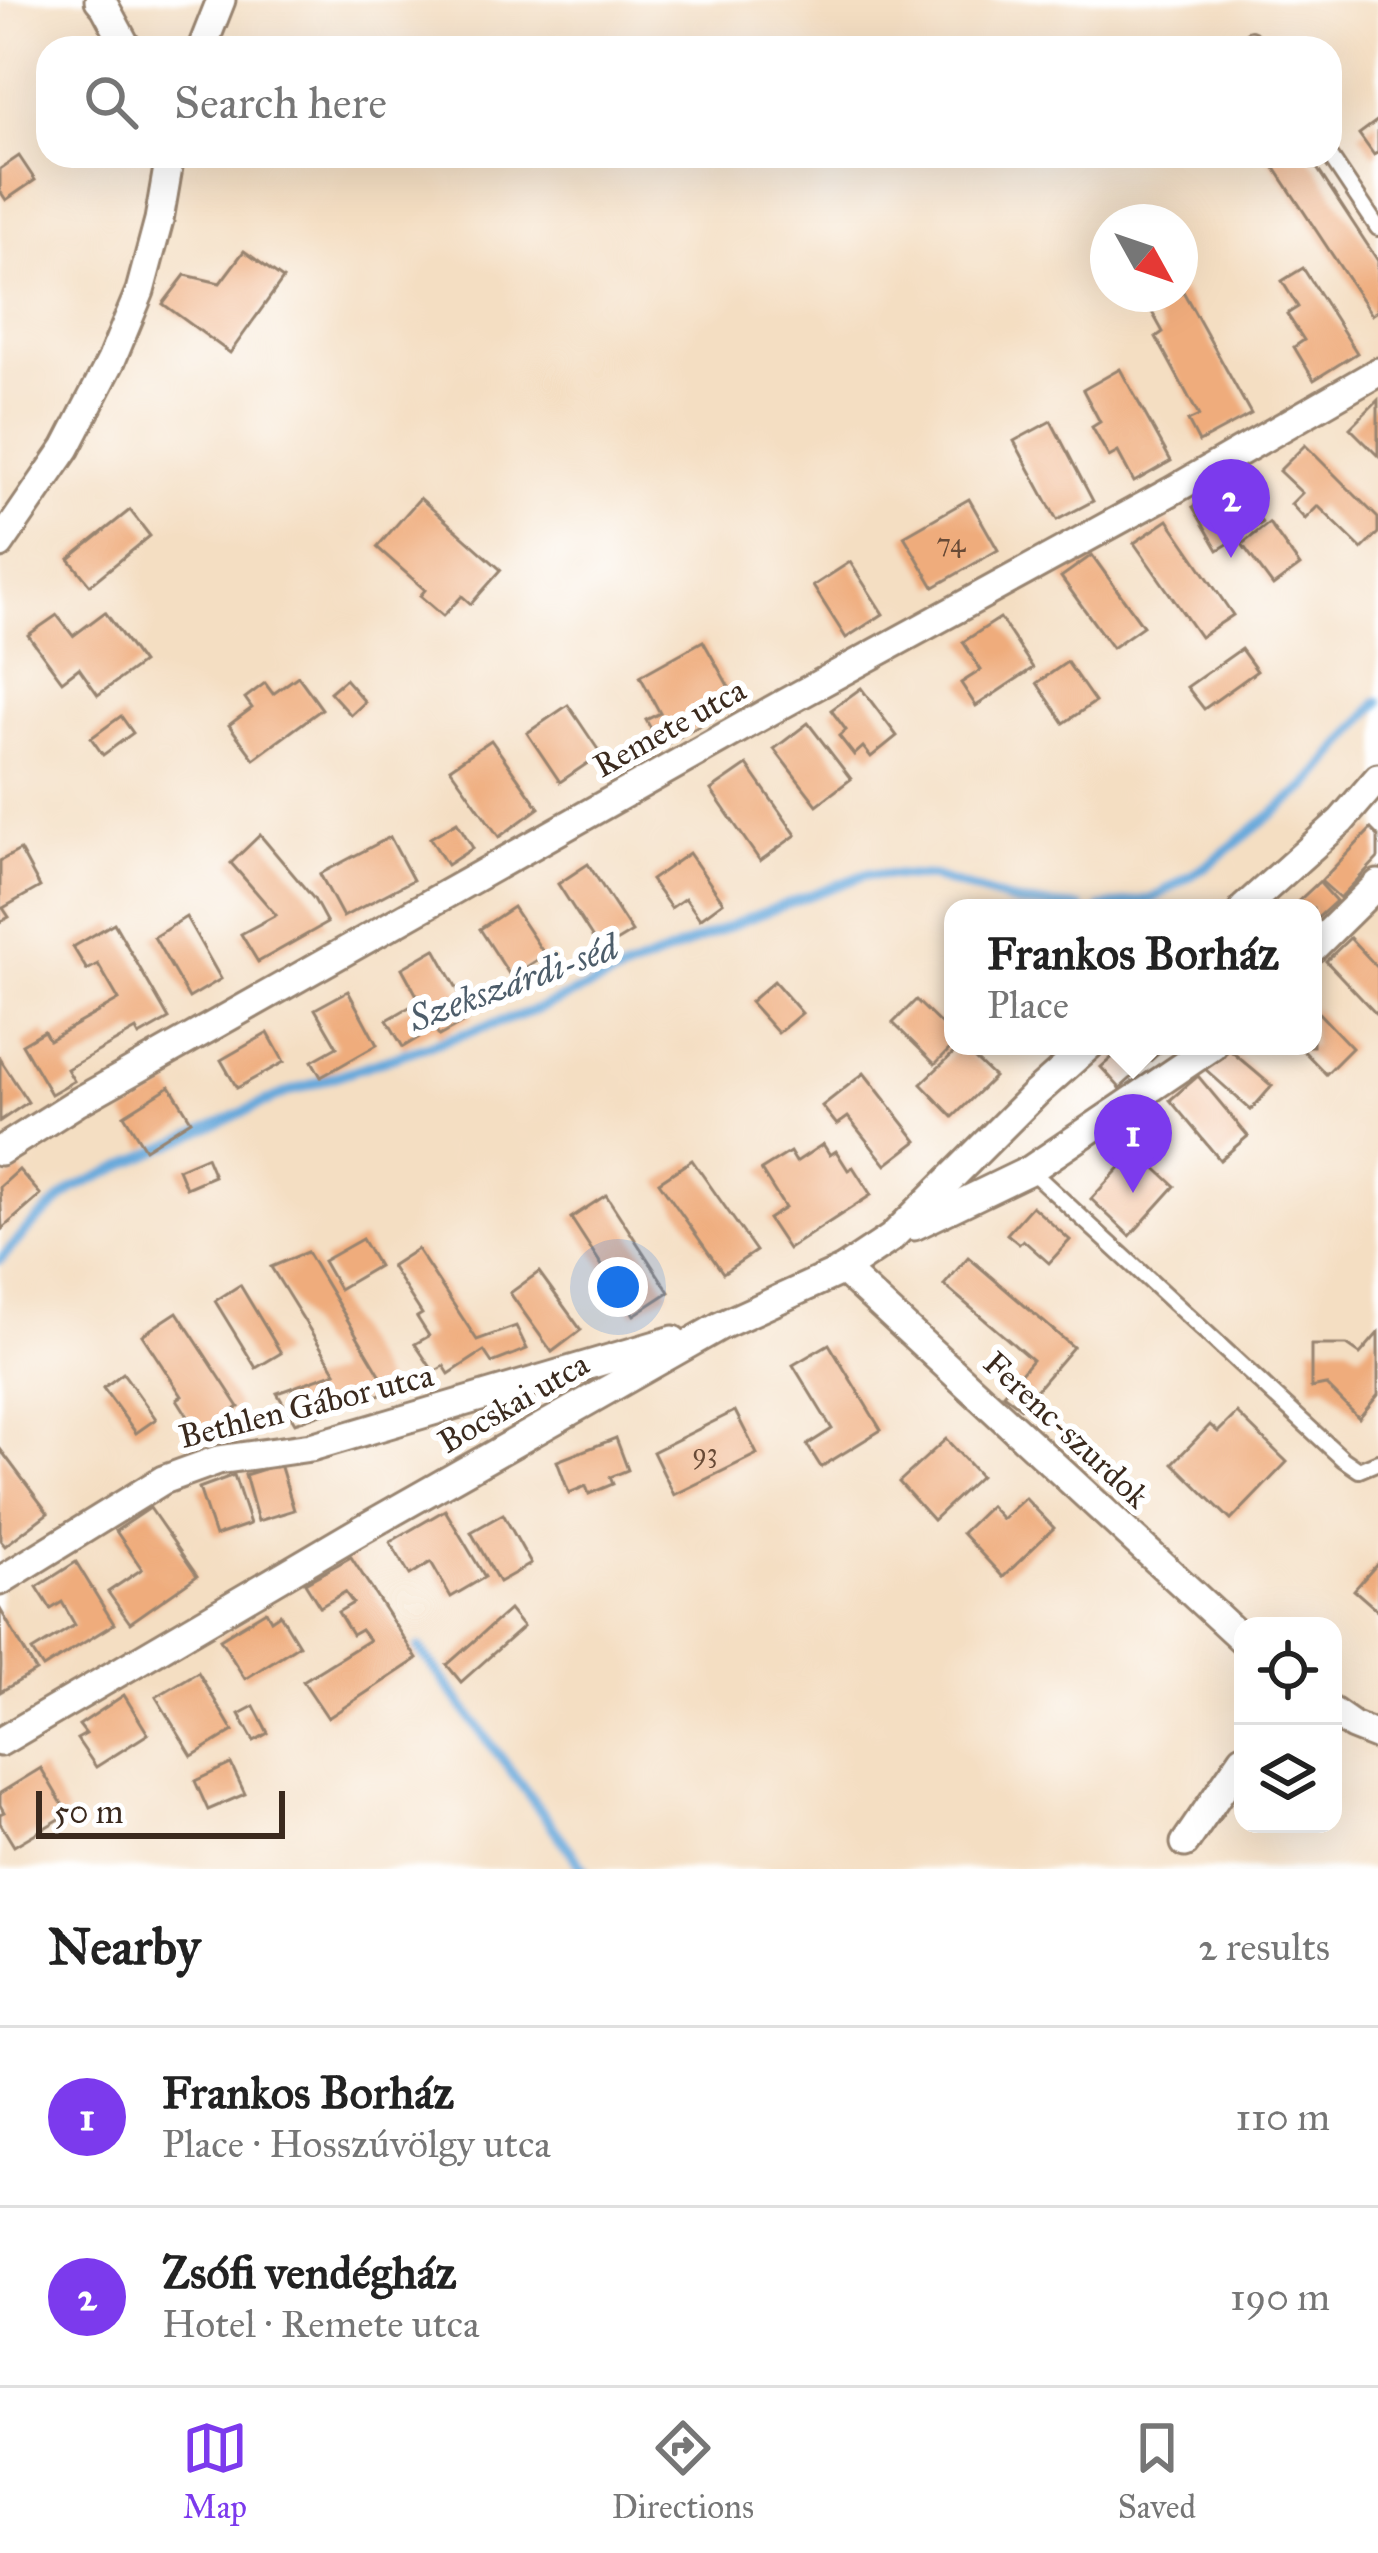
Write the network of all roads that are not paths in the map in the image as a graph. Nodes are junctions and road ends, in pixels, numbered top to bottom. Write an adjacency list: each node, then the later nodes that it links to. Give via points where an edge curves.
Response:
1 (99, 0): 3 (street)
2 (221, 0): 4 (street)
3 (121, 36)
4 (207, 36)
5 (168, 168): 9 (street, via 140,291 111,361 66,448)
6 (1338, 168): 7 (lane)
7 (1378, 228)
8 (1378, 373): 16 (street, Remete utca)
9 (0, 544)
10 (1378, 778): 12 (street)
11 (1378, 884): 13 (street)
12 (1254, 899)
13 (1322, 939)
14 (1079, 1055): 18 (street, Bocskai utca)
15 (1200, 1055): 17 (street)
16 (0, 1151)
17 (1030, 1170): 18 (street); 21 (lane, via 1343,1459 1360,1470)
18 (891, 1238): 19 (street, Bocskai utca)
19 (843, 1270): 20 (street, Bocskai utca); 23 (street, Ferenc-szurdok)
20 (720, 1326): 22 (street, Bethlen Gábor utca, via 311,1447 218,1460 163,1480); 26 (street, Bocskai utca)
21 (1378, 1462)
22 (0, 1581)
23 (1234, 1632)
24 (1342, 1718): 25 (street)
25 (1378, 1736)
26 (0, 1742)
27 (1234, 1771): 28 (street)
28 (1185, 1843)

